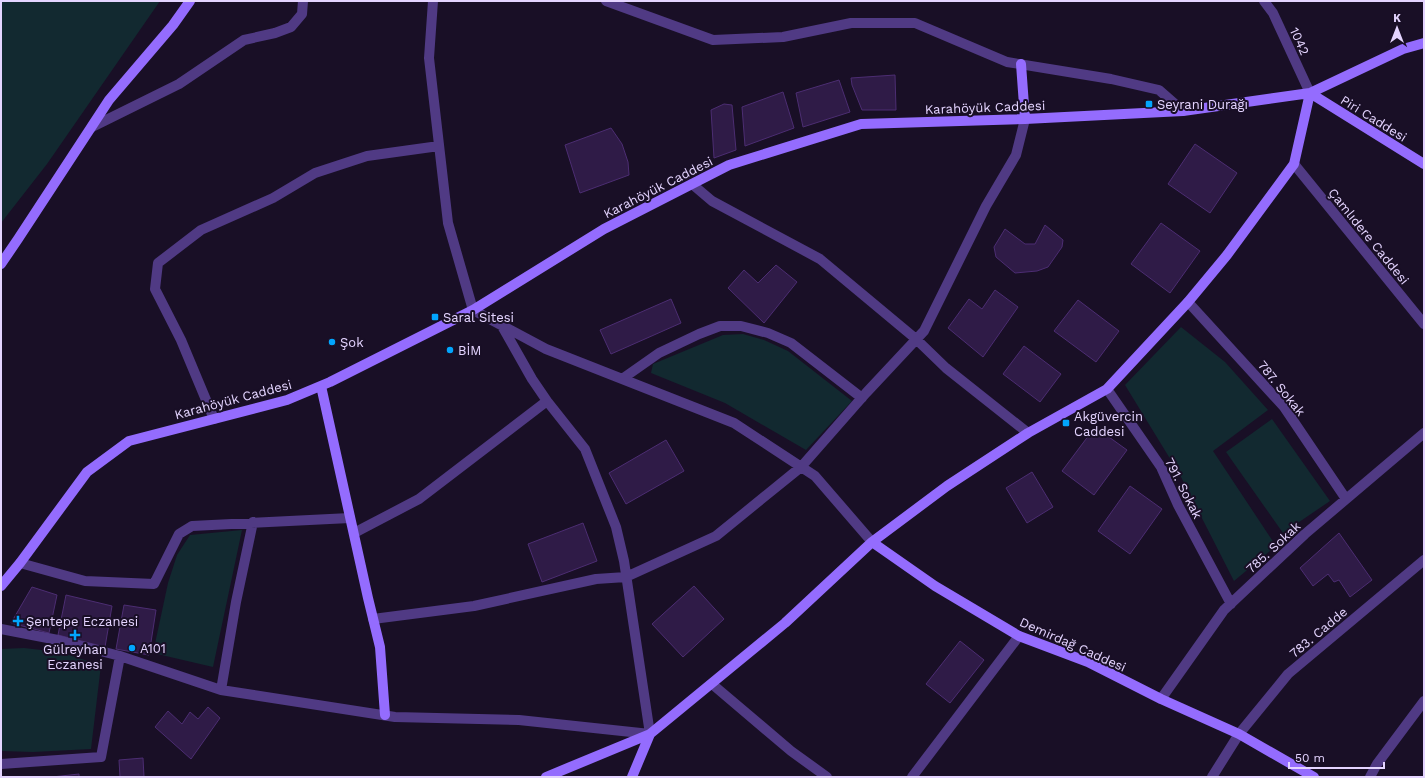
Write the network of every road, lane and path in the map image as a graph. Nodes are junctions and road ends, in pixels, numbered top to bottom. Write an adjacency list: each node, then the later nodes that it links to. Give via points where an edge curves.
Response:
1 (190, 1): 11 (street, via 173,25 109,100)
2 (303, 1): 11 (street, via 302,14 291,27 244,40 179,84)
3 (433, 1): 12 (street, via 430,58)
4 (606, 1): 7 (street, via 713,40 783,37 851,23 915,23 1007,62)
5 (1264, 1): 8 (street, 1042, via 1273,13)
6 (1424, 43): 8 (street, Karahöyük Caddesi, via 1403,49)
7 (1021, 64): 9 (street, via 1159,90); 10 (street)
8 (1310, 93): 9 (street, Karahöyük Caddesi); 13 (street); 14 (street, Piri Caddesi)
9 (1183, 111): 10 (street, Karahöyük Caddesi)
10 (1025, 119): 15 (street, Karahöyük Caddesi, via 861,124 729,165); 21 (street, via 1016,155 986,206 924,331)
11 (92, 127): 16 (street)
12 (439, 146): 18 (street, via 448,223); 27 (street, via 367,156 315,173 273,198 201,230 158,263 155,289 181,340)
13 (1294, 164): 17 (street, via 1227,255); 19 (street, Çamlıdere Caddesi)
14 (1424, 164)
15 (692, 184): 18 (street, Karahöyük Caddesi, via 604,230); 21 (street, via 712,201 820,259)
16 (1, 264)
17 (1188, 302): 24 (street); 31 (street, 787. Sokak, via 1284,407)
18 (473, 310): 20 (street); 23 (street, Karahöyük Caddesi)
19 (1424, 324)
20 (502, 326): 22 (street, via 546,349); 26 (street)
21 (916, 339): 25 (street); 28 (street, via 946,368)
22 (622, 379): 25 (street, via 659,353 699,334 720,326 741,326 768,333 791,343); 30 (street, via 734,422)
23 (320, 386): 27 (street, Karahöyük Caddesi, via 287,400); 32 (street)
24 (1107, 389): 28 (street); 40 (street, 791. Sokak, via 1161,467 1178,505)
25 (862, 398): 30 (street)
26 (546, 402): 34 (street, via 419,499); 38 (street, via 585,449 616,528)
27 (214, 419): 37 (street, Karahöyük Caddesi, via 129,441 99,463 87,472)
28 (1028, 433): 35 (street, via 947,486)
29 (1424, 433): 31 (street, 785. Sokak)
30 (801, 467): 35 (street, via 815,476); 38 (street, via 716,536)
31 (1346, 499): 40 (street, 785. Sokak)
32 (350, 518): 33 (street); 34 (street)
33 (253, 522): 37 (street, via 192,526 179,534 154,584 85,581); 46 (street)
34 (354, 533): 41 (street)
35 (872, 542): 43 (street, Demirdağ Caddesi, via 935,586); 45 (street, via 785,622)
36 (1424, 560): 51 (street, 783. Cadde, via 1288,674)
37 (20, 563): 39 (street, Karahöyük Caddesi)
38 (626, 577): 41 (street, via 596,579 474,606); 50 (street)
39 (1, 586)
40 (1231, 604): 47 (street, 785. Sokak, via 1224,610)
41 (373, 619): 49 (street, via 380,647)
42 (1, 629): 44 (street)
43 (1019, 636): 47 (street, Demirdağ Caddesi, via 1088,662); 56 (street)
44 (120, 656): 46 (street); 52 (street, via 101,757)
45 (712, 684): 50 (street); 55 (street, via 791,752)
46 (221, 690): 49 (street)
47 (1161, 699): 51 (street, Demirdağ Caddesi)
48 (1424, 701): 59 (street)
49 (385, 715): 50 (street, via 519,720)
50 (650, 734): 53 (street); 54 (street)
51 (1239, 734): 57 (street, 783. Cadde); 58 (street, Demirdağ Caddesi)
52 (1, 764)
53 (546, 777)
54 (632, 777)
55 (827, 777)
56 (912, 777)
57 (1212, 777)
58 (1314, 777)
59 (1370, 777)

